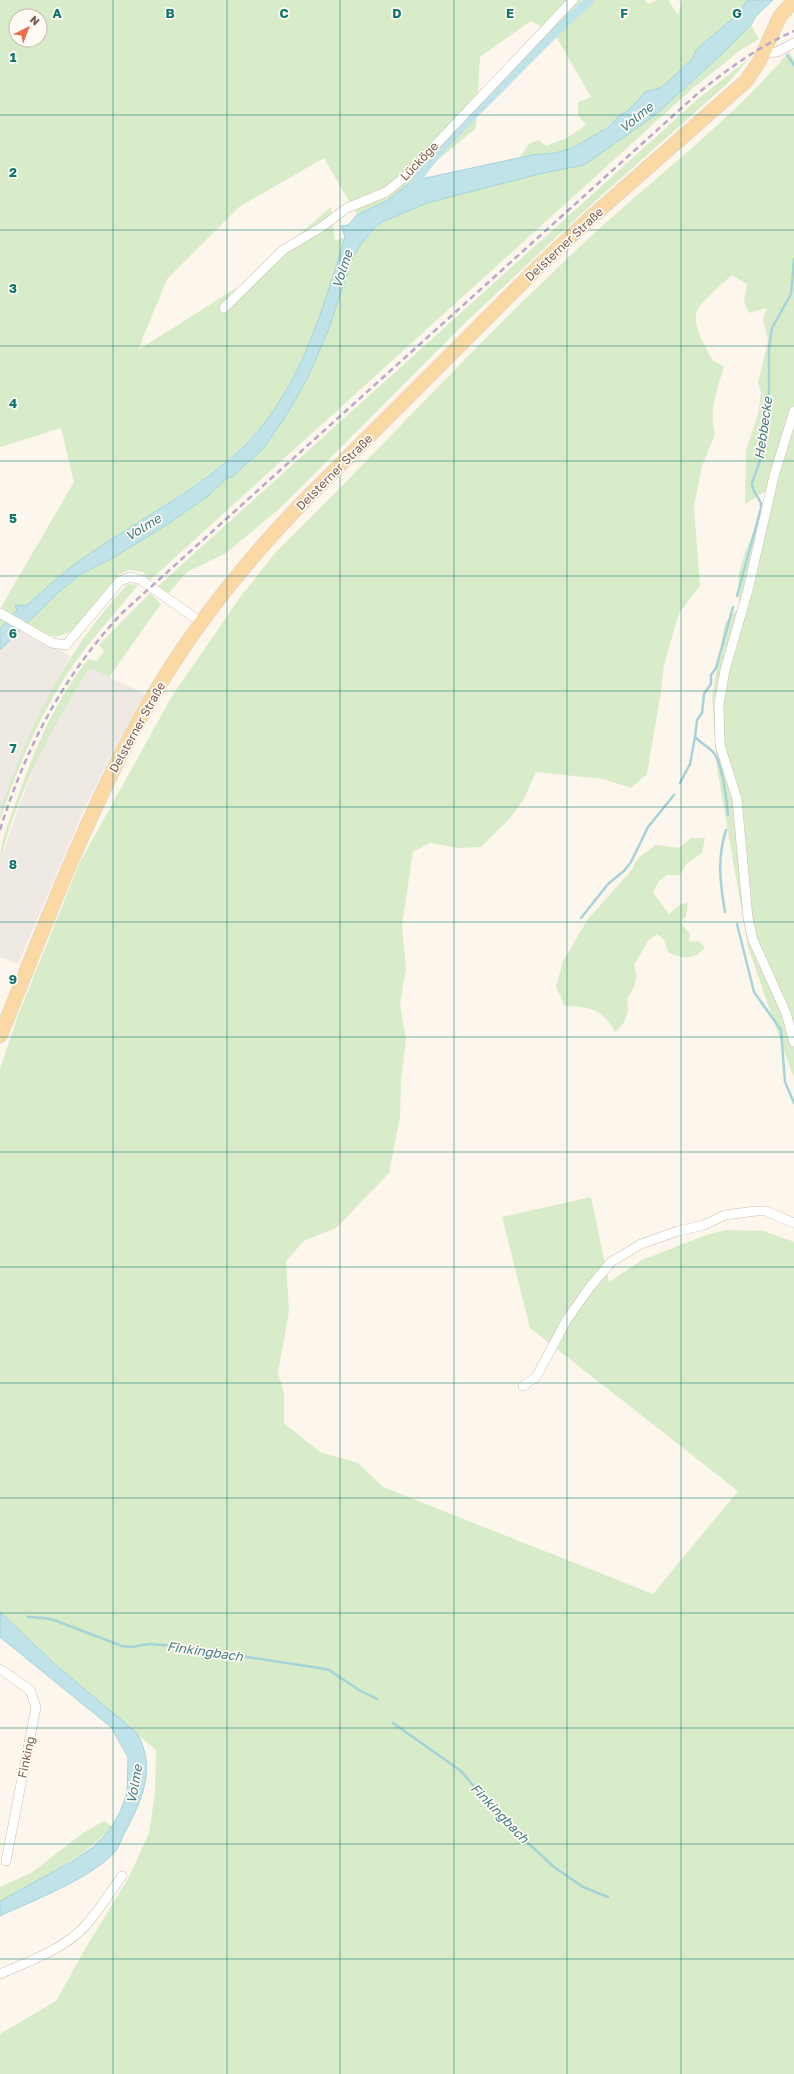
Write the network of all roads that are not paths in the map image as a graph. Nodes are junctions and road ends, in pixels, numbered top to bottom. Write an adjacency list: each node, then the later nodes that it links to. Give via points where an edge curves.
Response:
1 (573, 0): 5 (street, Lücköge, via 406,176 386,192 347,208 283,250)
2 (794, 1): 4 (main road, Delsterner Straße, via 780,16)
3 (794, 43): 4 (street, via 777,52)
4 (764, 54): 8 (main road, Delsterner Straße, via 736,91 536,269 303,502 255,554)
5 (224, 308)
6 (794, 411): 10 (street, via 774,476 748,590 724,670 719,704 720,745 737,799 748,918 753,940 786,1013)
7 (2, 614): 8 (street, via 58,645 66,645 120,581 130,577 140,580)
8 (202, 623): 9 (main road, Delsterner Straße, via 150,700 110,778 71,862)
9 (0, 1036)
10 (794, 1042)
11 (794, 1223): 12 (street, via 766,1211 725,1215 704,1225 641,1244 611,1262 566,1321 536,1377)
12 (523, 1386)
13 (0, 1669): 14 (street, Finking, via 30,1690 36,1708)
14 (6, 1861)
15 (122, 1876): 16 (street, via 86,1925 70,1939 45,1954)
16 (0, 1974)

